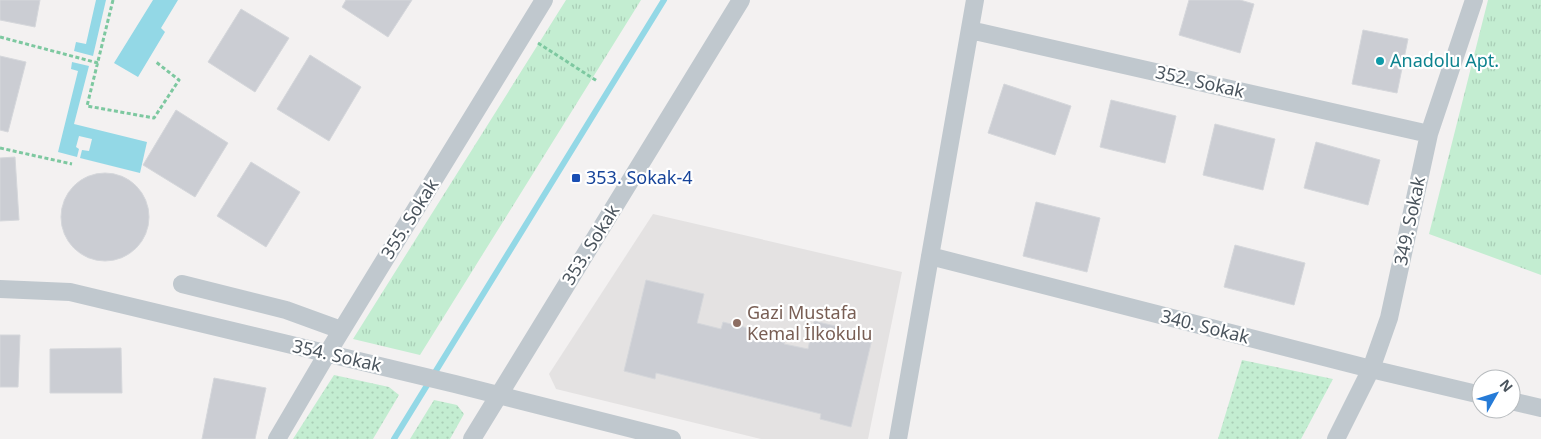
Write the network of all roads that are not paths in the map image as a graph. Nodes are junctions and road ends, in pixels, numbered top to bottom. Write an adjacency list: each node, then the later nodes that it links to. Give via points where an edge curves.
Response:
1 (544, 0): 10 (street, 355. Sokak)
2 (741, 0): 14 (street, 353. Sokak)
3 (975, 0): 5 (street)
4 (1474, 0): 6 (street, 349. Sokak)
5 (970, 30): 6 (street, 352. Sokak); 7 (street)
6 (1429, 134): 12 (street, 349. Sokak, via 1389,318)
7 (930, 256): 12 (street, 340. Sokak); 20 (street)
8 (182, 284): 10 (street, via 286,310)
9 (0, 289): 11 (street, 354. Sokak, via 70,292)
10 (341, 330): 11 (street, 355. Sokak)
11 (327, 354): 14 (street, 354. Sokak); 17 (street, 355. Sokak)
12 (1370, 369): 13 (street, 340. Sokak); 21 (street, 349. Sokak)
13 (1471, 393)
14 (499, 395): 18 (street, 353. Sokak); 19 (street, 354. Sokak)
15 (1521, 404): 16 (street)
16 (1541, 408)
17 (277, 439)
18 (472, 439)
19 (672, 439)
20 (898, 439)
21 (1336, 439)

